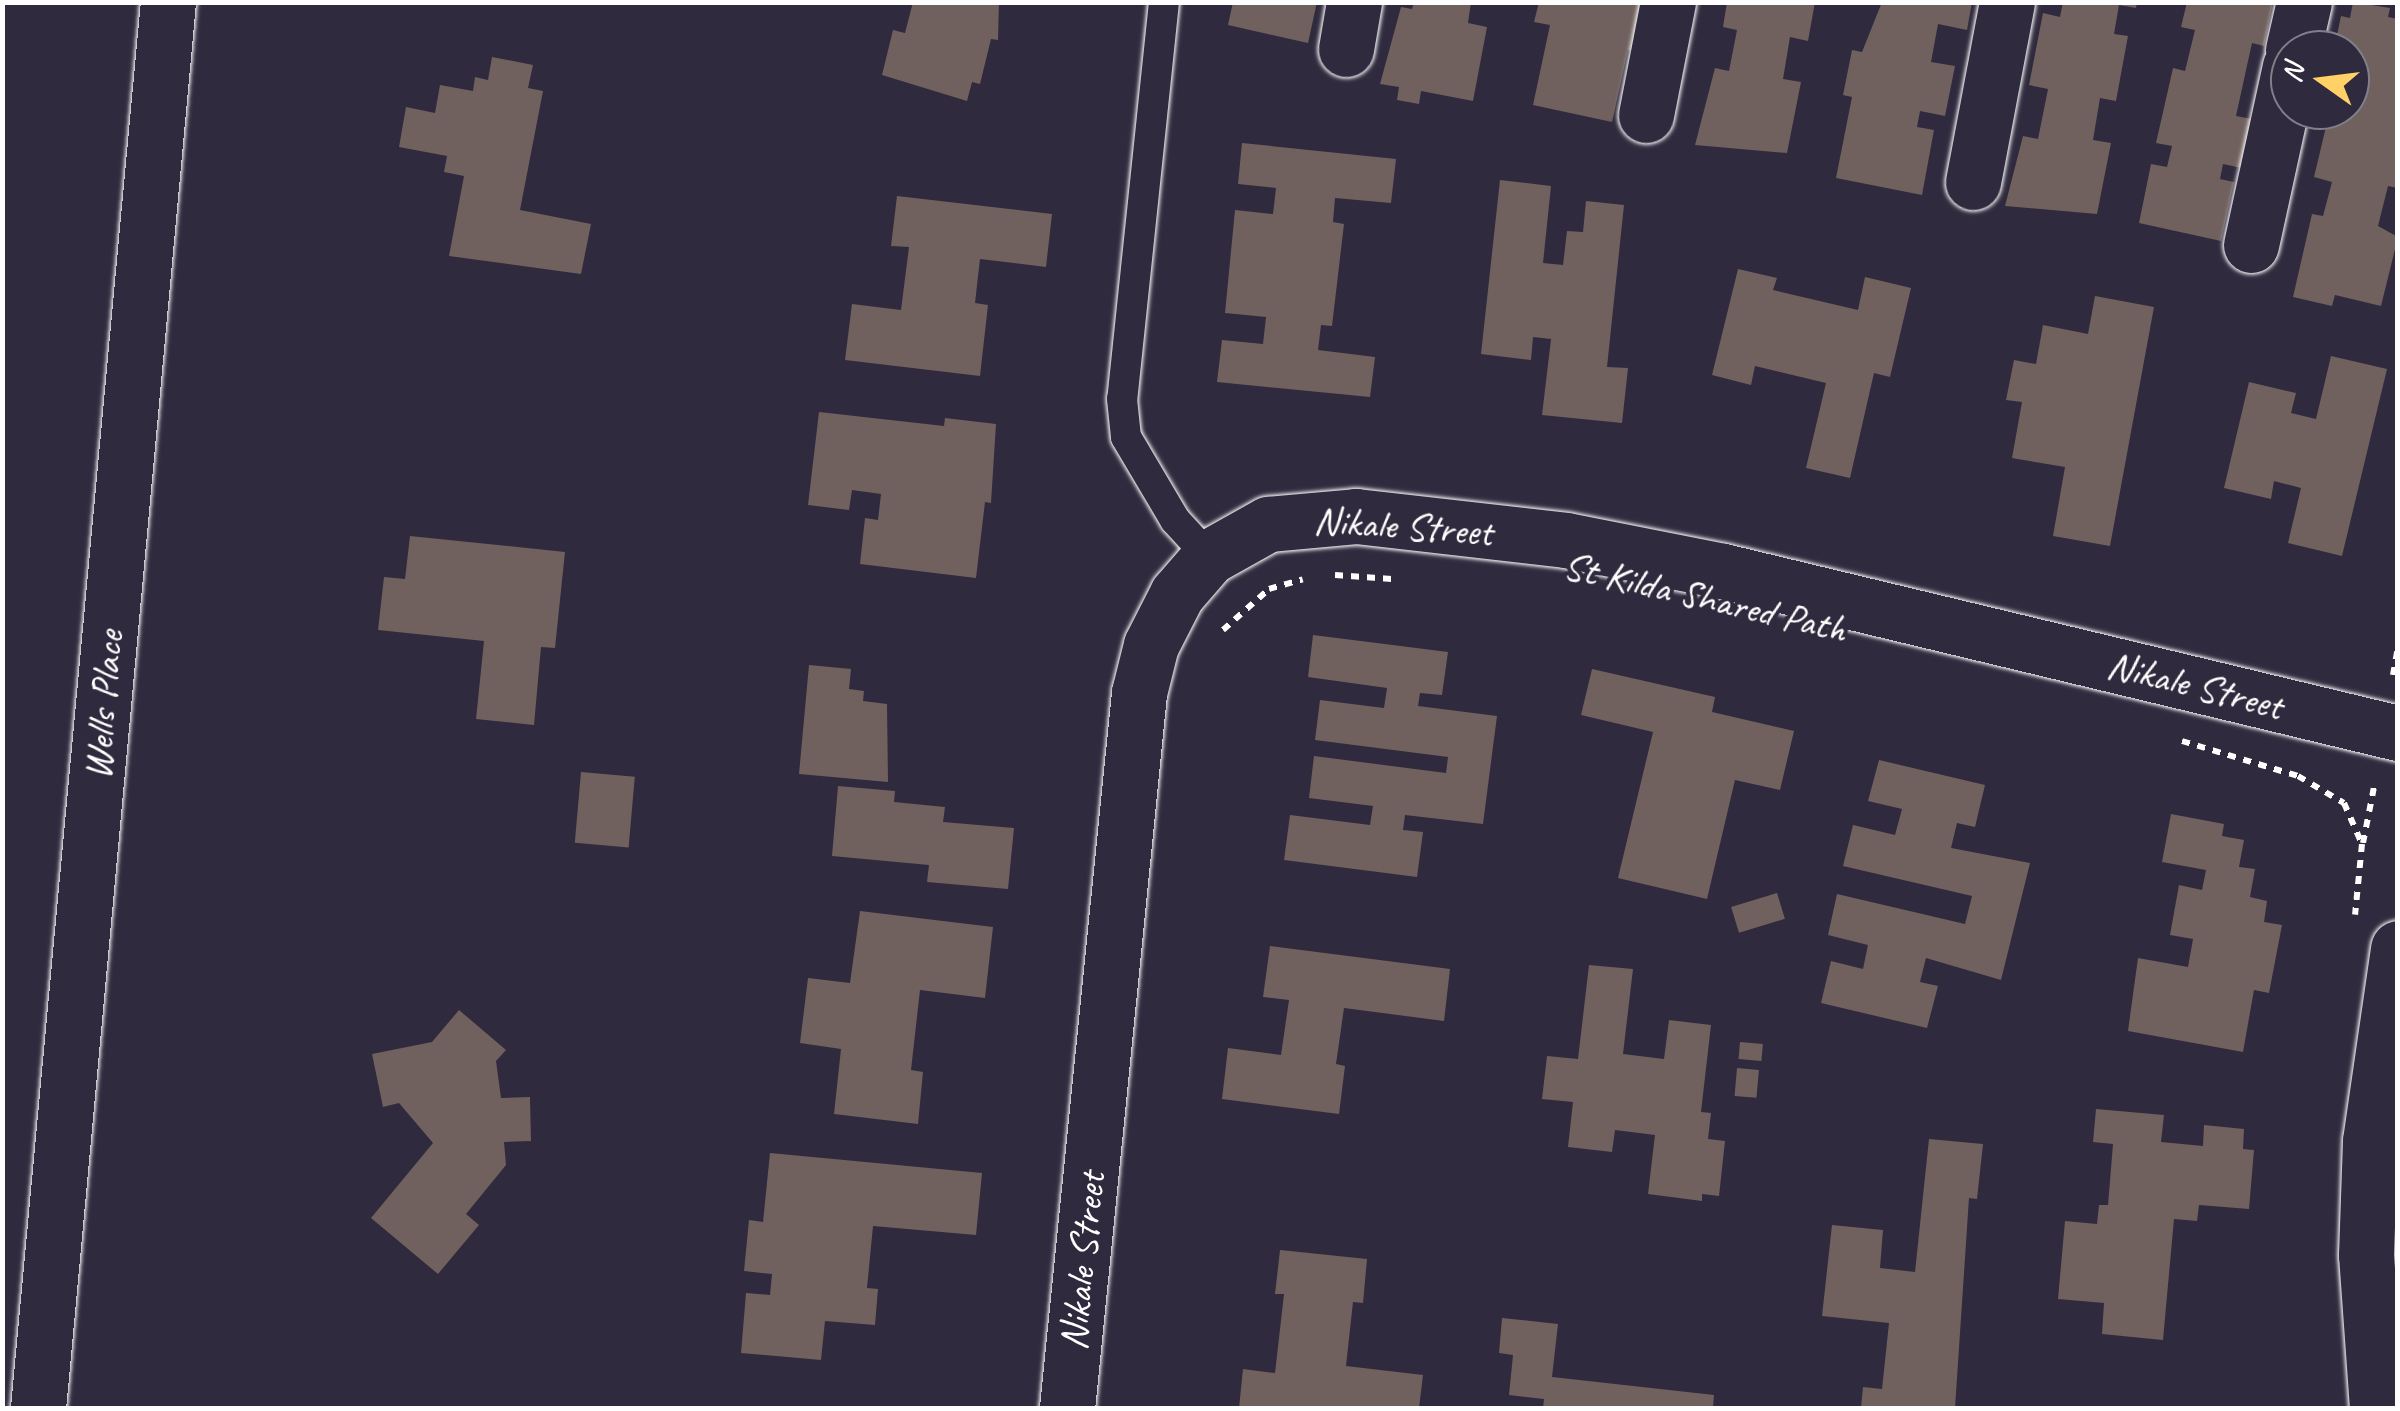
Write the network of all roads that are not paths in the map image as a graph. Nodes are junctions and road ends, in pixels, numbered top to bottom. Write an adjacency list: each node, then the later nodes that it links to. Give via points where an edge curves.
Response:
1 (168, 2): 14 (street, Wells Place)
2 (1164, 2): 11 (lane, via 1122,399 1126,437 1175,520)
3 (1668, 2): 7 (street)
4 (2006, 2): 9 (street)
5 (2304, 2): 6 (street)
6 (2298, 30)
7 (1646, 115)
8 (2276, 130): 10 (street)
9 (1973, 182)
10 (2251, 246)
11 (1209, 557): 12 (street, Nikale Street, via 1268,524 1313,516 1566,540 1723,571); 15 (street, Nikale Street, via 1177,594 1151,645 1139,693)
12 (2398, 733)
13 (2376, 934): 16 (street, via 2366,1256)
14 (38, 1408)
15 (1067, 1408)
16 (2377, 1408)

